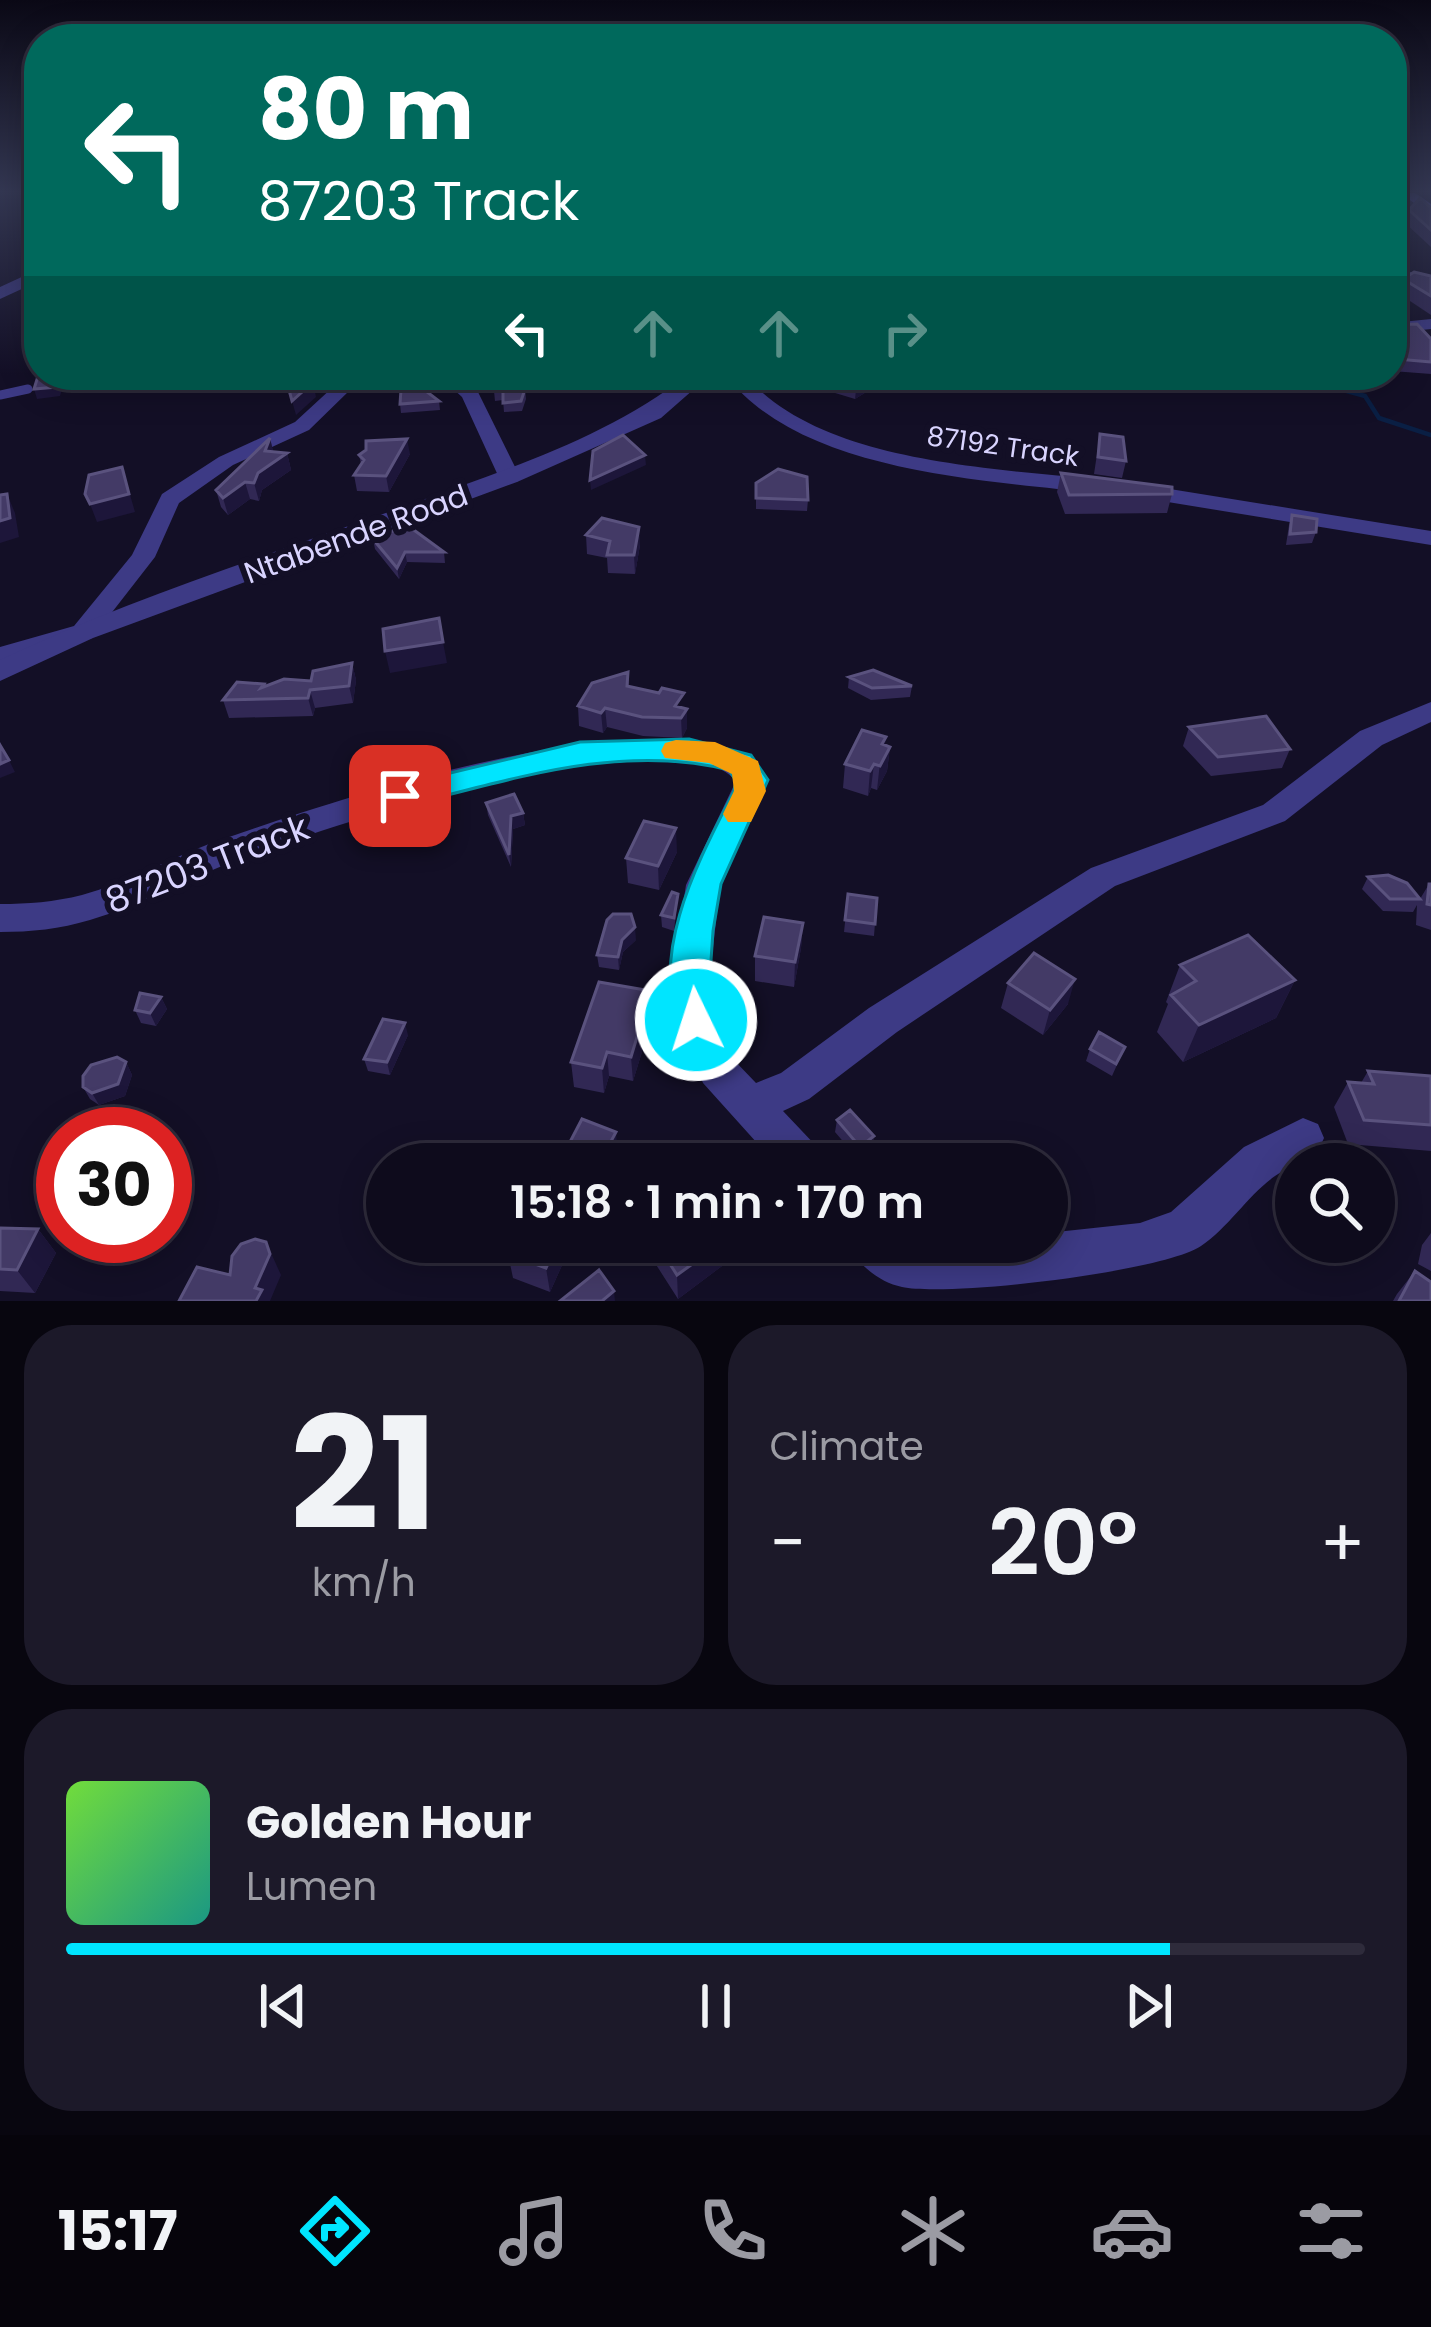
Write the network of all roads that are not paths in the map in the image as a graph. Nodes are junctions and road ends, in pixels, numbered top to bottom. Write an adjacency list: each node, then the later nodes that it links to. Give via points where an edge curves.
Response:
1 (465, 390): 5 (street)
2 (681, 390): 5 (street, Ntabende Road, via 653,413)
3 (745, 390): 6 (street, 87192 Track, via 772,416 903,460)
4 (340, 392): 7 (street, via 302,426 226,461 170,500 143,557)
5 (509, 477): 7 (street, Ntabende Road)
6 (1431, 538)
7 (82, 632): 8 (street); 9 (street, Ntabende Road)
8 (0, 655)
9 (0, 672)
10 (1431, 711): 12 (street, via 1371,738 1274,813 1102,877 795,1086)
11 (0, 918): 12 (street, 87203 Track, via 86,912 273,835 537,760 580,752 715,753 740,763 752,780 704,884 692,975 705,1048)
12 (748, 1108): 14 (street, 87203 Track)
13 (1303, 1138): 15 (street, via 1259,1162 1185,1230 1140,1246)
14 (783, 1143)
15 (1068, 1253)
16 (899, 1263): 17 (street)
17 (976, 1263)

